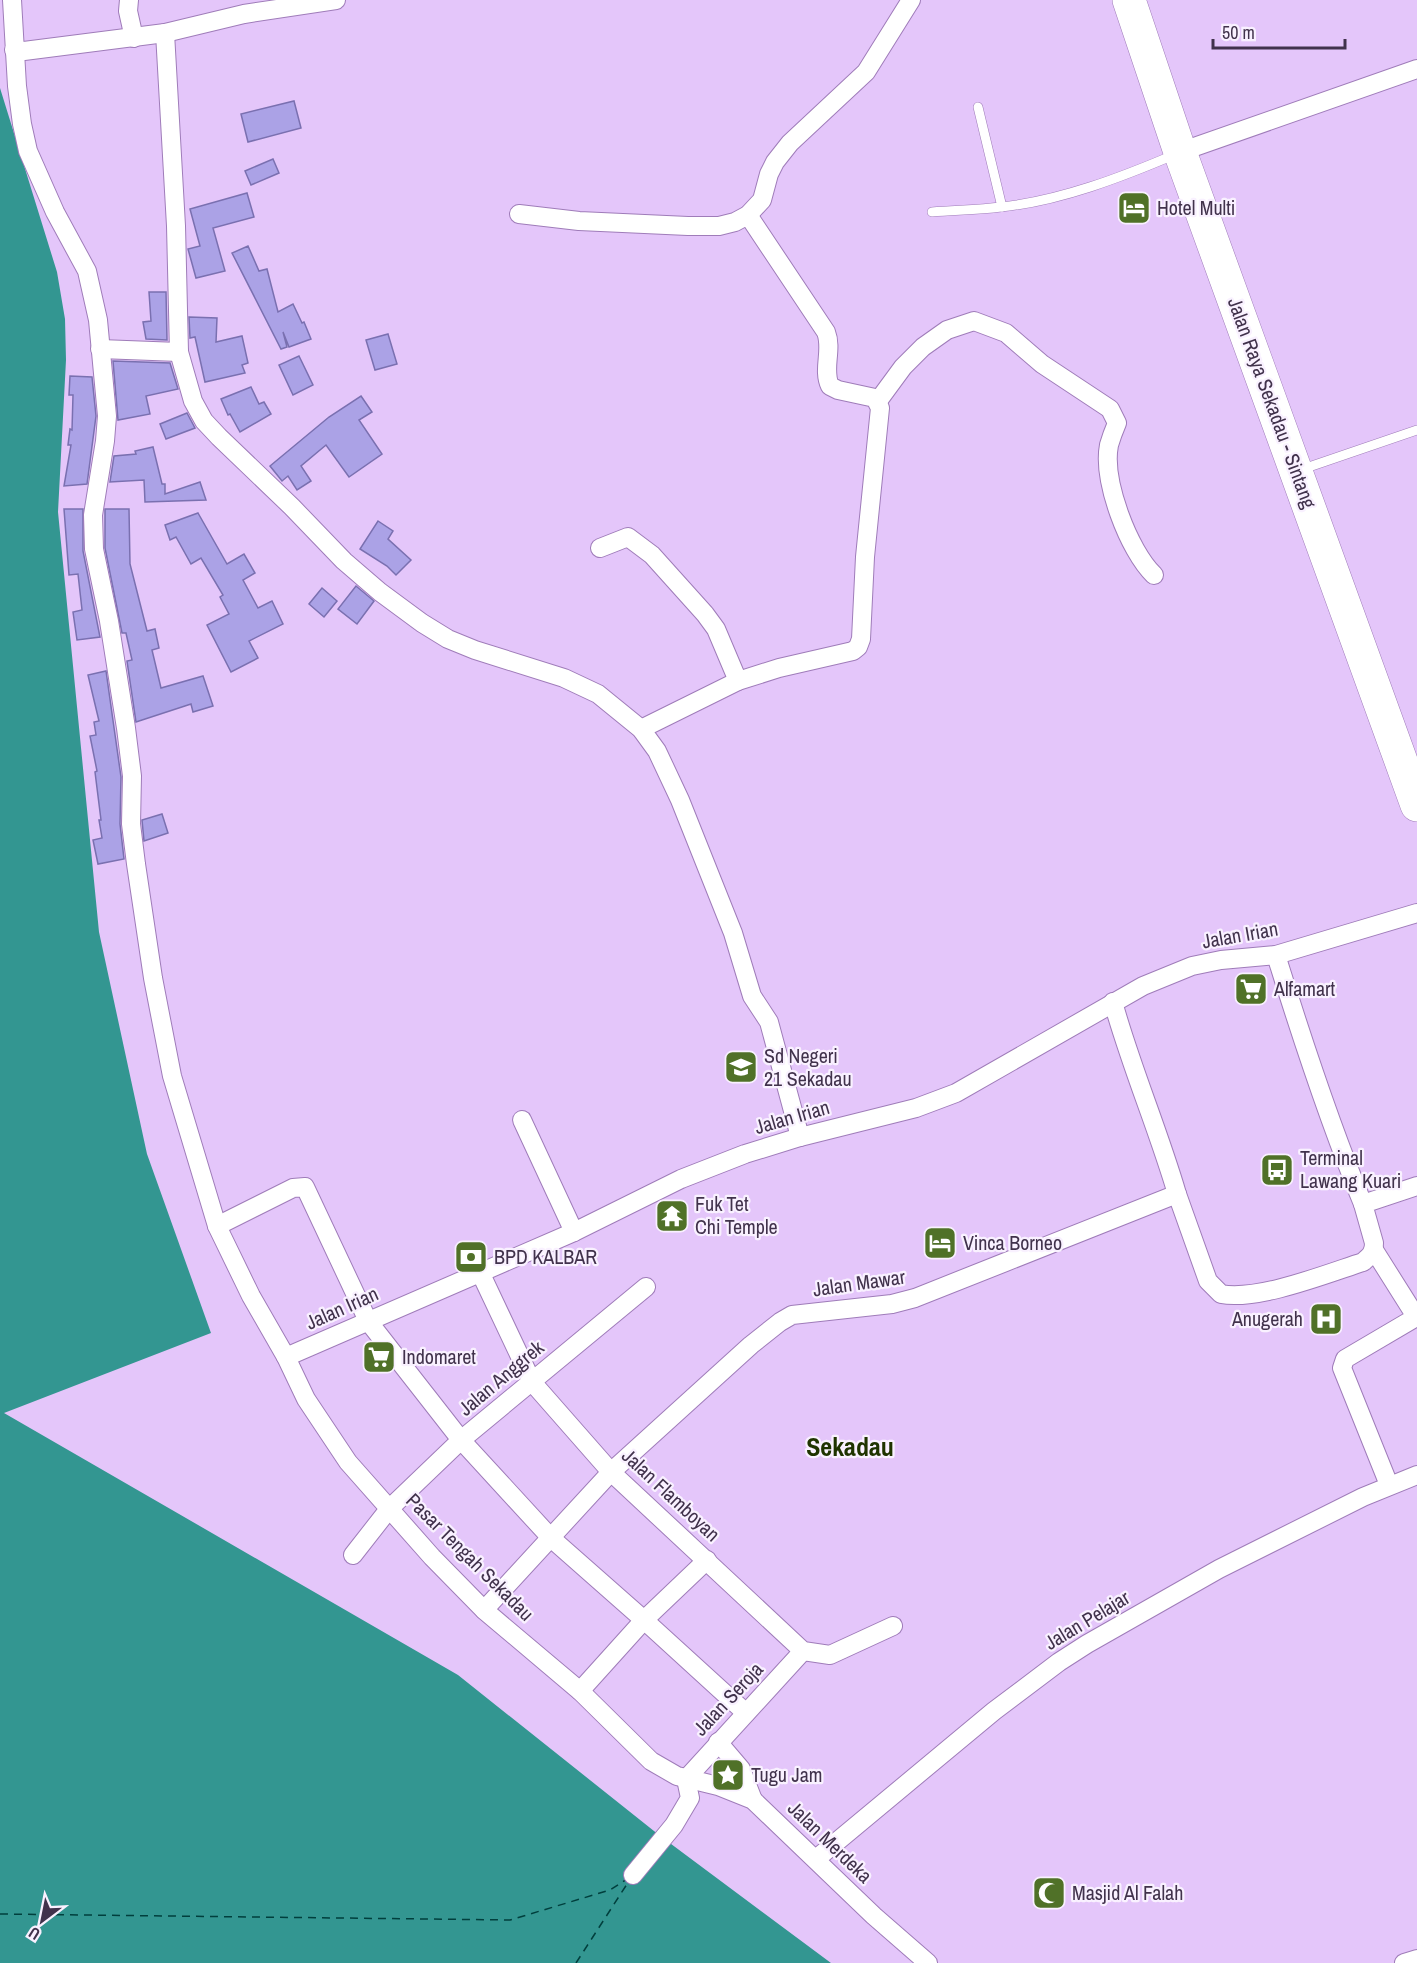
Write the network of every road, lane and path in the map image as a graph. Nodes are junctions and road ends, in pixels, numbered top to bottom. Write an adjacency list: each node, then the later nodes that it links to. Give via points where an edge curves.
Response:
1 (12, 0): 8 (street, Pasar Tengah Sekadau)
2 (129, 0): 7 (street)
3 (336, 0): 6 (street, via 244,14)
4 (911, 0): 15 (street, via 866,72 779,157 769,174 762,200)
5 (1129, 0): 11 (highway, Jalan Raya Sekadau - Sintang)
6 (165, 33): 7 (street); 17 (street, via 177,226)
7 (134, 38): 8 (street)
8 (14, 50): 16 (street, Pasar Tengah Sekadau, via 28,151 87,271)
9 (1417, 69): 11 (street)
10 (978, 107): 12 (lane)
11 (1180, 152): 12 (lane, via 1119,178); 20 (highway, Jalan Raya Sekadau - Sintang)
12 (1002, 207): 13 (lane)
13 (932, 212)
14 (519, 214): 15 (street, via 697,226 718,226)
15 (748, 215): 18 (street, via 830,341 830,386)
16 (100, 349): 17 (street); 34 (street, Pasar Tengah Sekadau, via 107,416 93,515 94,549 126,728 132,776 131,824 140,894 172,1076)
17 (179, 352): 24 (street, via 193,401 204,421 344,561 381,592 448,639 564,678 598,694)
18 (878, 401): 22 (street, via 903,367 946,330 974,321 1006,333 1042,364 1110,409 1117,423 1109,446 1109,476 1125,530 1143,564); 23 (street, via 858,646 853,651)
19 (1417, 430): 20 (lane)
20 (1297, 471): 25 (highway, Jalan Raya Sekadau - Sintang)
21 (600, 548): 23 (street, via 628,537 652,555 711,622)
22 (1154, 575)
23 (738, 681): 24 (street)
24 (641, 729): 30 (street, via 657,751 680,800 733,933 752,996 769,1022)
25 (1417, 805)
26 (1417, 913): 27 (street, Jalan Irian)
27 (1276, 955): 28 (street, Jalan Irian, via 1192,966); 33 (street, via 1338,1145)
28 (1113, 1002): 30 (street, Jalan Irian, via 956,1093 916,1108); 32 (street)
29 (522, 1120): 35 (street)
30 (800, 1137): 35 (street, Jalan Irian, via 681,1179)
31 (1417, 1186): 33 (street)
32 (1177, 1194): 36 (street, via 1208,1281 1221,1294 1246,1295 1308,1280 1363,1262); 43 (street, Jalan Mawar, via 915,1298 792,1316 751,1345)
33 (1363, 1203): 36 (street)
34 (217, 1226): 39 (street, via 292,1188 305,1187); 40 (street, Pasar Tengah Sekadau)
35 (574, 1232): 37 (street, Jalan Irian)
36 (1374, 1250): 45 (street, via 1413,1318 1345,1359 1342,1368)
37 (480, 1272): 39 (street, Jalan Irian); 41 (street, Jalan Flamboyan)
38 (646, 1287): 41 (street, Jalan Anggrek)
39 (368, 1321): 40 (street, Jalan Irian); 42 (street)
40 (286, 1357): 46 (street, Pasar Tengah Sekadau, via 306,1399 348,1462)
41 (532, 1382): 42 (street, Jalan Anggrek); 43 (street, Jalan Flamboyan)
42 (461, 1440): 46 (street, Jalan Anggrek); 47 (street)
43 (611, 1472): 47 (street, Jalan Mawar); 49 (street, Jalan Flamboyan)
44 (1417, 1475): 45 (street, Jalan Pelajar)
45 (1389, 1485): 59 (street, Jalan Pelajar, via 1219,1569 1059,1662 934,1759)
46 (389, 1509): 48 (street, Jalan Anggrek); 50 (street, Pasar Tengah Sekadau)
47 (551, 1538): 50 (street, Jalan Mawar); 51 (street)
48 (353, 1555)
49 (707, 1560): 51 (street); 53 (street, Jalan Flamboyan)
50 (484, 1610): 54 (street, Pasar Tengah Sekadau)
51 (644, 1620): 54 (street); 55 (street)
52 (893, 1626): 53 (street, via 837,1653)
53 (803, 1651): 55 (street, Jalan Seroja)
54 (580, 1691): 57 (street, Pasar Tengah Sekadau, via 651,1761)
55 (746, 1713): 56 (street, Jalan Seroja)
56 (718, 1742): 57 (street, Jalan Seroja); 58 (street, via 741,1769)
57 (686, 1779): 58 (street, Jalan Merdeka); 60 (street, via 690,1798 674,1825)
58 (753, 1800): 59 (street, Jalan Merdeka)
59 (816, 1859): 62 (street, Jalan Merdeka)
60 (633, 1875)
61 (1417, 1959): 63 (street)
62 (928, 1963)
63 (1404, 1963)

